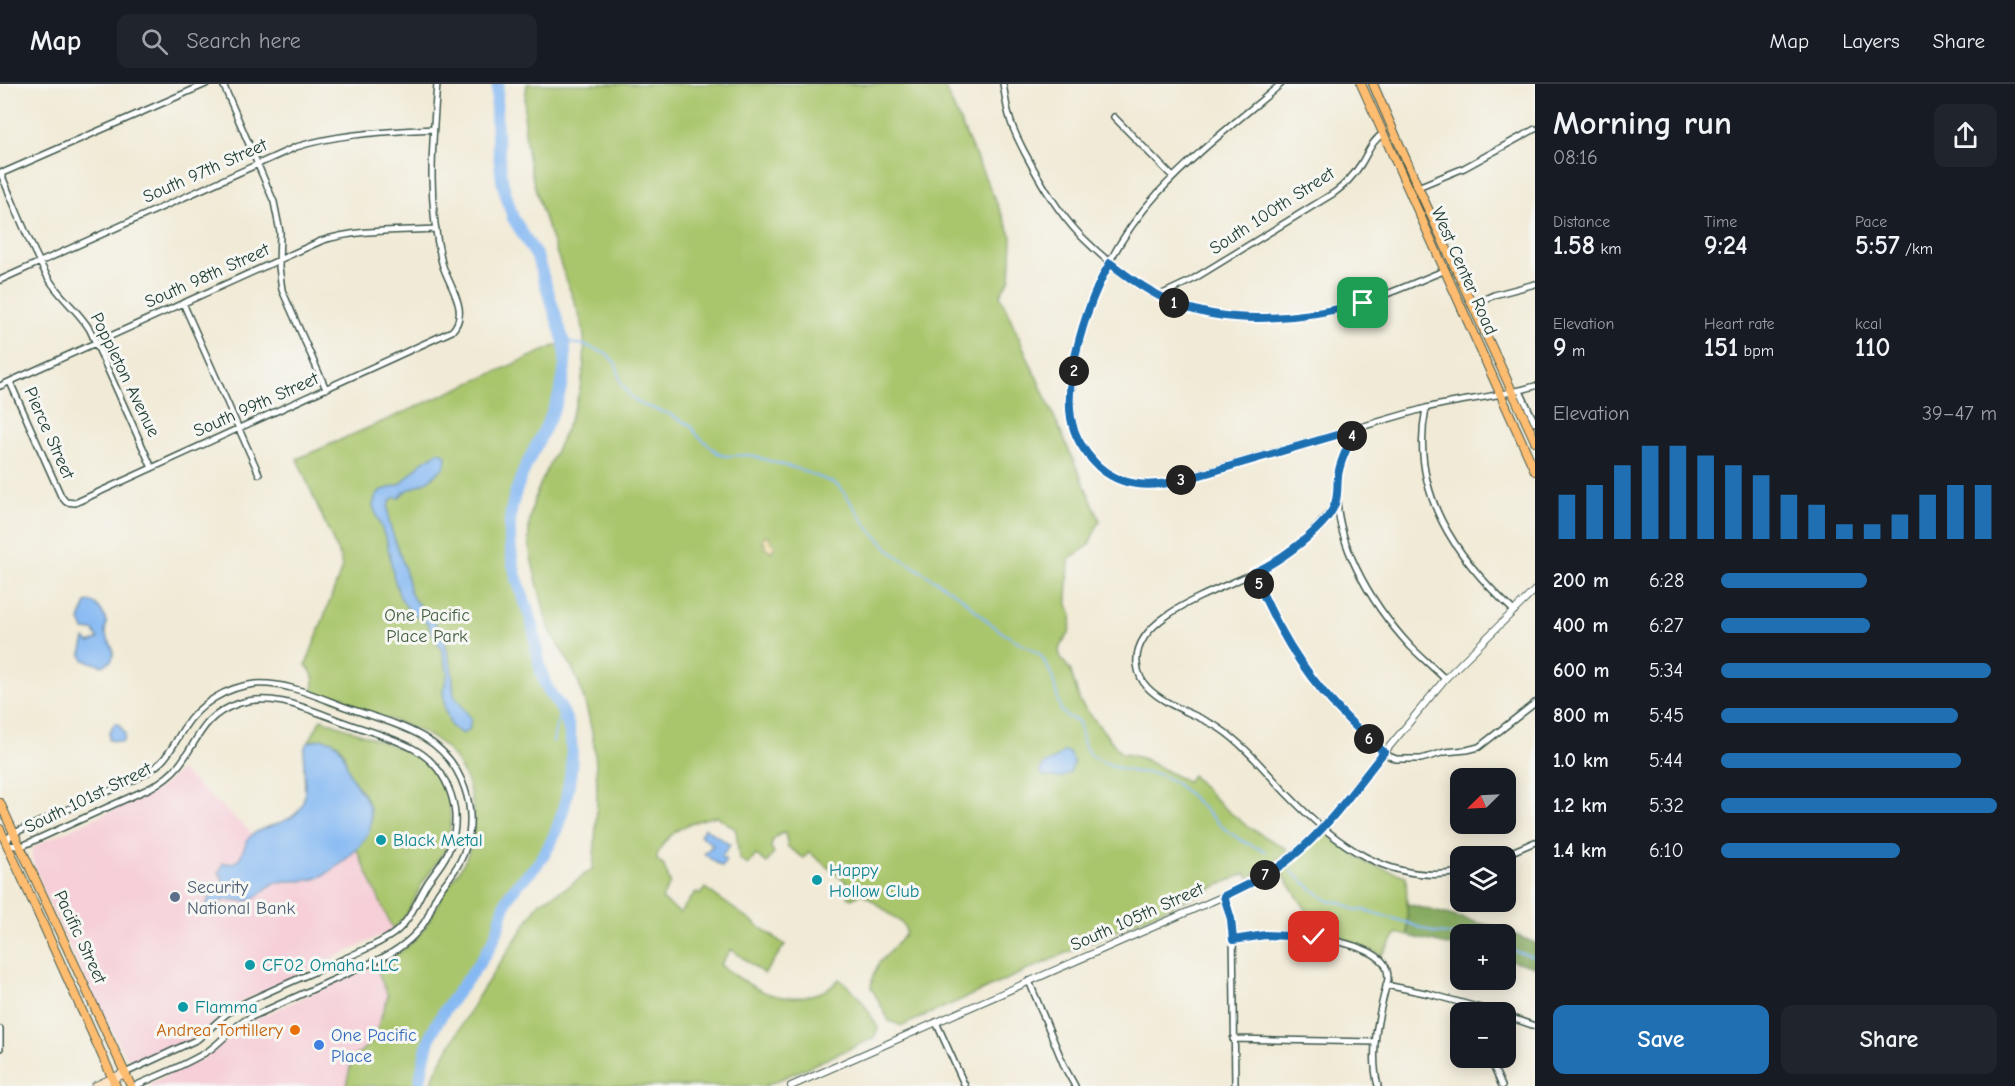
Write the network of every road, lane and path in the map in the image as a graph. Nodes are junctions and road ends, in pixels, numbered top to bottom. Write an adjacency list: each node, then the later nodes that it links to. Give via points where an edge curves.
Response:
1 (206, 84): 13 (street)
2 (223, 84): 12 (street)
3 (437, 84): 9 (street)
4 (1003, 84): 19 (street, via 1016,136 1041,184 1071,225)
5 (1281, 84): 14 (street)
6 (1361, 84): 11 (main road, West Center Road)
7 (1373, 84): 15 (main road, West Center Road)
8 (1114, 117): 14 (street)
9 (433, 129): 12 (street, South 97th Street, via 331,137); 16 (street, via 430,183)
10 (1535, 129): 15 (street, via 1464,168)
11 (1384, 133): 20 (main road, West Center Road); 23 (street, South 100th Street, via 1335,193 1190,281)
12 (259, 163): 17 (street, via 277,212); 18 (street, South 97th Street)
13 (0, 173): 18 (street, Poppleton Avenue)
14 (1173, 177): 19 (street, via 1142,212)
15 (1418, 187): 25 (main road, West Center Road)
16 (436, 229): 17 (street, South 98th Street, via 342,235); 30 (street, South 99th Street, via 444,271 459,304 459,321 449,334)
17 (279, 260): 24 (street, South 98th Street); 30 (street, via 285,297)
18 (40, 262): 21 (street, South 97th Street); 26 (street, Poppleton Avenue, via 54,288 85,321)
19 (1110, 263): 23 (street); 36 (street, via 1100,280 1077,349 1070,400 1074,429 1083,447 1096,464 1118,480 1137,485 1170,483)
20 (1446, 270): 23 (street, via 1363,303 1306,315 1213,314); 32 (main road, West Center Road)
21 (0, 280)
22 (1535, 284): 25 (street)
23 (1158, 296)
24 (183, 303): 26 (street, South 98th Street); 35 (street)
25 (1472, 304): 31 (main road, West Center Road)
26 (96, 343): 27 (street, South 98th Street); 38 (street, Poppleton Avenue)
27 (10, 381): 28 (street, South 98th Street); 41 (street, Pierce Street)
28 (0, 386)
29 (1535, 386): 31 (street)
30 (326, 389): 35 (street, South 99th Street)
31 (1517, 391): 32 (street); 34 (street); 37 (main road, West Center Road)
32 (1500, 394): 33 (street); 39 (main road, West Center Road)
33 (1426, 408): 36 (street); 45 (street, via 1424,461 1432,500 1463,557)
34 (1535, 423)
35 (239, 429): 38 (street, South 99th Street); 40 (street)
36 (1357, 429): 42 (street, via 1339,469)
37 (1535, 441)
38 (152, 468): 41 (street, South 99th Street, via 75,503 66,502)
39 (1535, 471)
40 (260, 474)
41 (61, 496)
42 (1336, 502): 43 (street, via 1296,547); 46 (street, via 1350,552 1375,600 1412,648)
43 (1253, 573): 48 (street, via 1280,629 1306,669 1326,695); 50 (street, via 1174,610 1153,626 1142,639 1138,670 1143,682 1159,696 1230,736)
44 (1535, 590): 45 (street, South 105th Street)
45 (1514, 611): 46 (street, South 105th Street)
46 (1445, 679): 48 (street, South 105th Street)
47 (1535, 703): 48 (street, via 1479,747 1416,760 1396,759)
48 (1384, 752): 50 (street, South 105th Street)
49 (0, 803): 52 (main road, Pacific Street)
50 (1323, 827): 57 (street, via 1358,853 1384,866 1418,874); 58 (street, South 105th Street, via 1282,865)
51 (0, 829): 54 (main road, Pacific Street)
52 (14, 833): 54 (street, South 101st Street); 55 (main road, Pacific Street); 74 (street, South 101st Street, via 143,775 167,755 205,704 230,690 254,684 290,688 415,732 446,755 462,781 470,813 465,849 426,919 408,941 384,957 249,1018 204,1053)
53 (1535, 842): 56 (street)
54 (7, 844): 55 (street, South 101st Street); 72 (main road, Pacific Street)
55 (20, 847): 71 (main road, Pacific Street); 71 (street, South 101st Street, via 159,783 179,765 212,718 235,704 255,700 286,702 408,746 429,760 449,788 455,817 451,844 412,914 394,933 240,1005 198,1039)
56 (1516, 850)
57 (1450, 873)
58 (1224, 896): 59 (street); 60 (street, South 105th Street)
59 (1233, 940): 61 (street, via 1288,935 1339,942 1382,960 1387,970); 67 (street)
60 (1029, 981): 64 (street, South 105th Street); 77 (street)
61 (1386, 985): 62 (street); 68 (street)
62 (1459, 1002)
63 (1516, 1019): 65 (street)
64 (936, 1022): 75 (street, South 105th Street); 76 (street)
65 (1535, 1026)
66 (0, 1029): 69 (street)
67 (1233, 1040): 68 (street); 78 (street)
68 (1375, 1042): 79 (street)
69 (0, 1048)
70 (1494, 1068): 80 (street)
71 (125, 1073): 72 (main road); 74 (main road, Pacific Street)
72 (114, 1082): 73 (main road)
73 (96, 1086)
74 (133, 1086)
75 (791, 1086)
76 (965, 1086)
77 (1076, 1086)
78 (1235, 1086)
79 (1378, 1086)
80 (1502, 1086)

